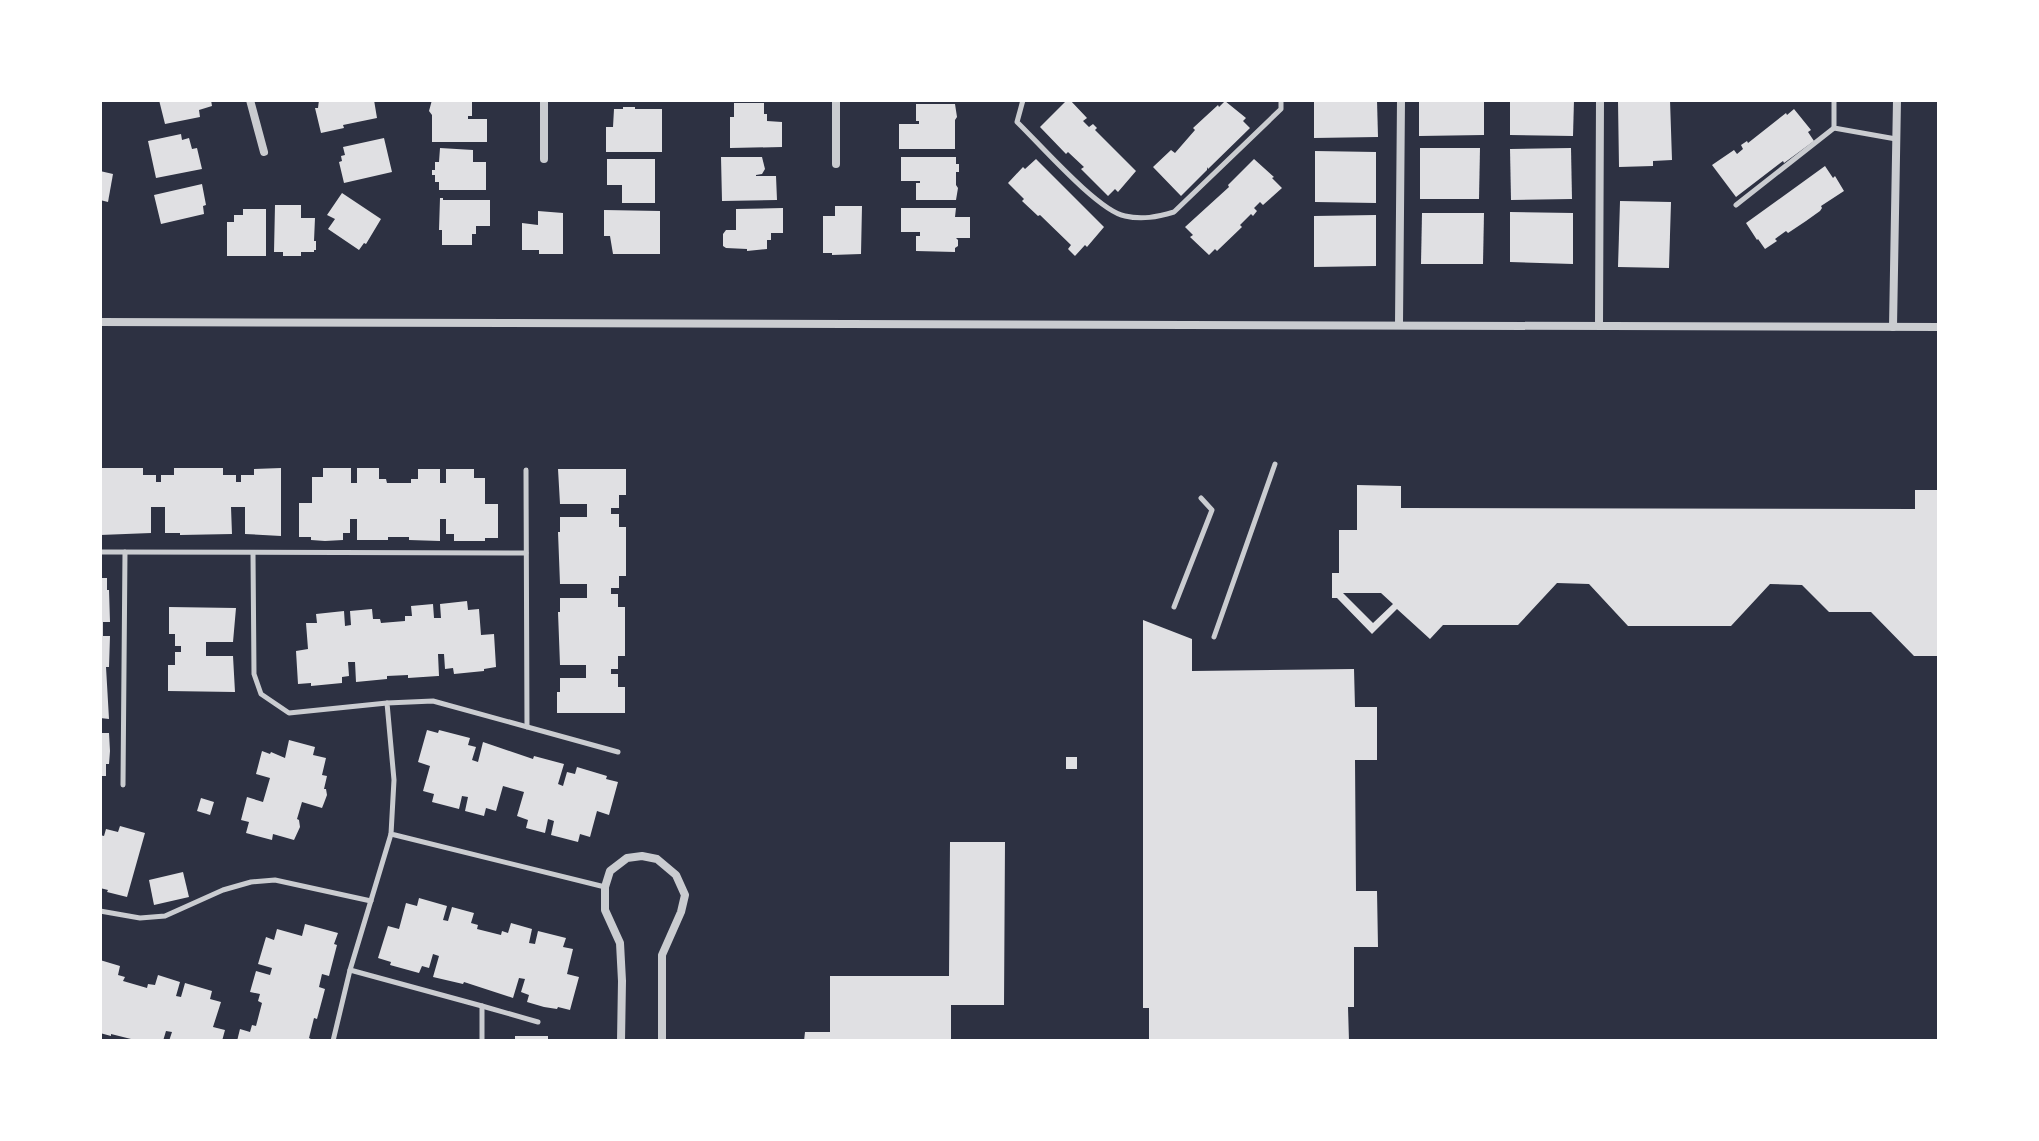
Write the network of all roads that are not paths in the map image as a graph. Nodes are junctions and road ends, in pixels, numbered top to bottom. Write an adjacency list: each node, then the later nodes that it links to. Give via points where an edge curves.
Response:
1 (250, 100): 12 (street)
2 (544, 100): 13 (street)
3 (836, 100): 14 (street)
4 (1023, 100): 5 (lane, via 1017,122 1097,202 1121,216 1152,218 1174,212 1281,109)
5 (1281, 100)
6 (1401, 100): 17 (street)
7 (1600, 100): 18 (street)
8 (1834, 100): 10 (lane)
9 (1897, 100): 11 (street)
10 (1834, 128): 11 (lane); 15 (lane)
11 (1896, 139): 19 (street)
12 (264, 152)
13 (544, 159)
14 (836, 164)
15 (1736, 205)
16 (100, 322): 17 (street)
17 (1399, 324): 18 (street)
18 (1599, 325): 19 (street)
19 (1893, 327): 20 (street)
20 (1939, 327)
21 (1275, 464): 29 (lane)
22 (526, 470): 27 (lane)
23 (1201, 498): 28 (lane, via 1212,510)
24 (100, 552): 25 (lane)
25 (125, 552): 26 (lane); 33 (lane)
26 (253, 553): 27 (lane); 30 (lane, via 254,674 261,694 289,713)
27 (526, 553): 31 (lane)
28 (1174, 607)
29 (1214, 637)
30 (387, 703): 31 (lane, via 433,701); 34 (lane, via 394,780)
31 (527, 727): 32 (lane)
32 (618, 752)
33 (123, 785)
34 (391, 834): 35 (lane); 36 (lane)
35 (605, 887): 43 (street, via 605,910 620,943); 44 (street, via 610,871 627,858 642,856 657,859 676,875 685,895 662,955)
36 (371, 901): 37 (lane, via 275,880 223,890 165,916); 38 (lane)
37 (100, 911)
38 (350, 970): 39 (lane); 41 (lane)
39 (482, 1006): 40 (lane); 42 (lane)
40 (538, 1022)
41 (333, 1041)
42 (482, 1041)
43 (621, 1041)
44 (662, 1041)

